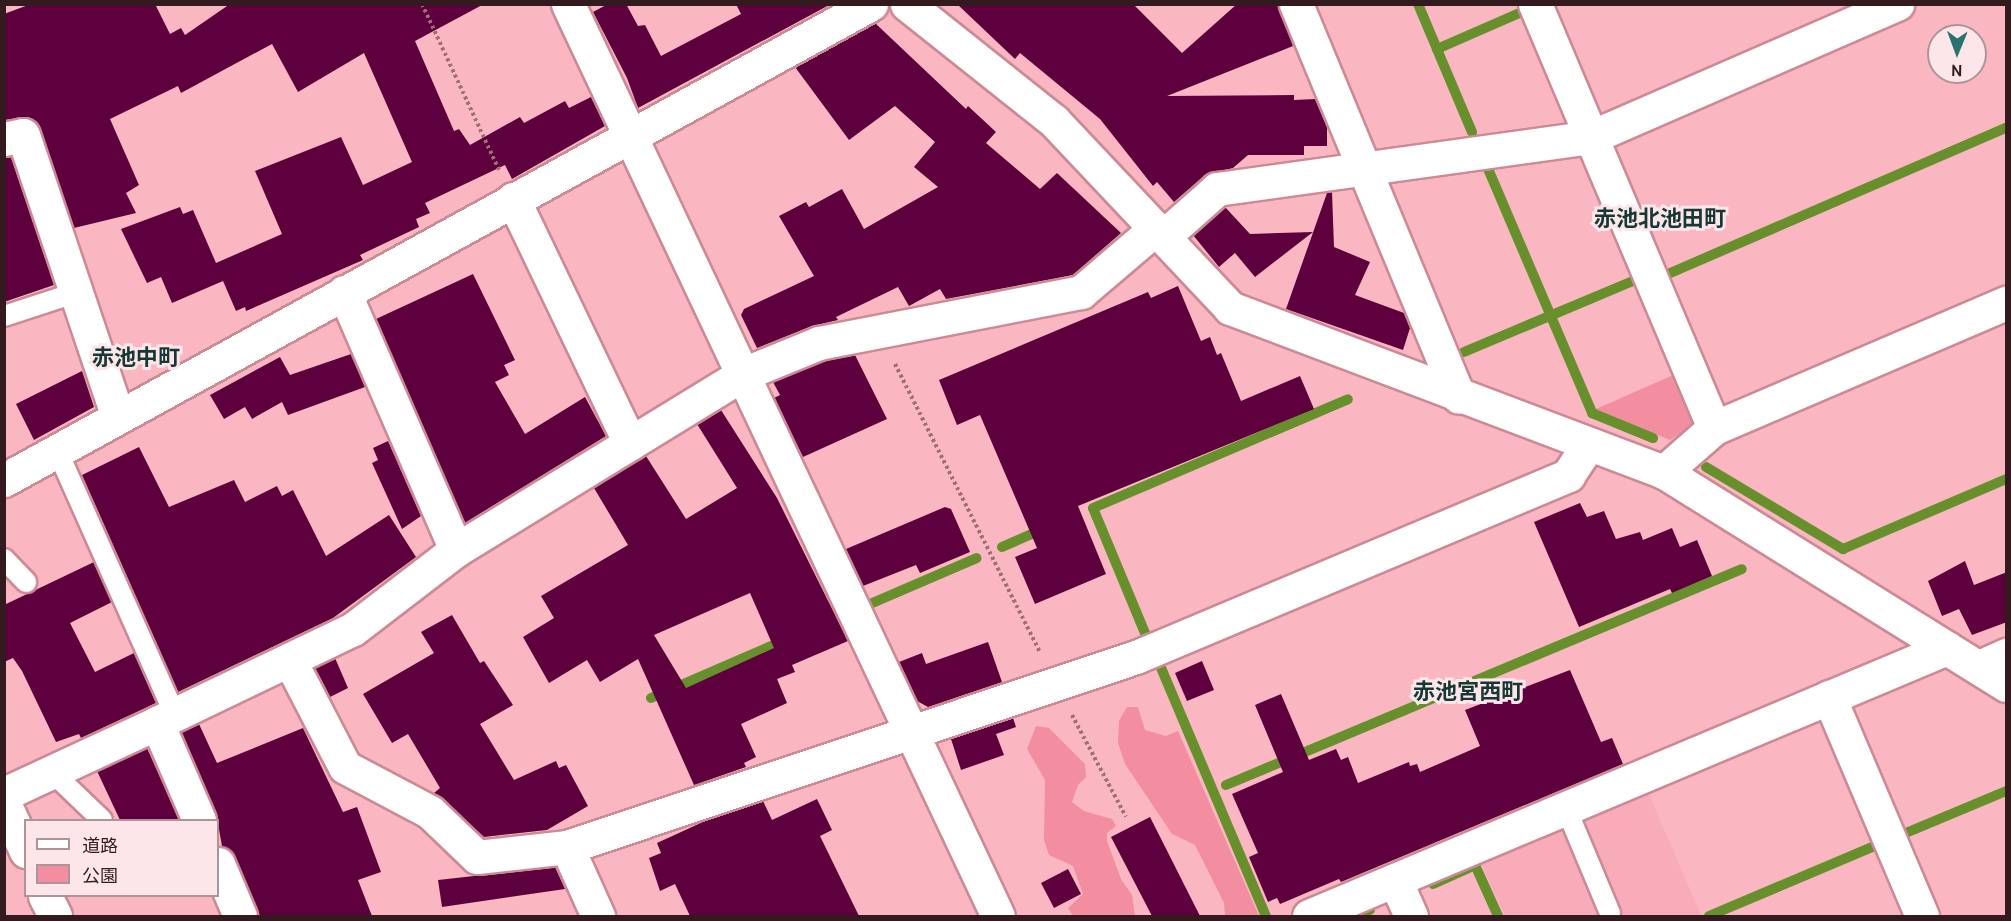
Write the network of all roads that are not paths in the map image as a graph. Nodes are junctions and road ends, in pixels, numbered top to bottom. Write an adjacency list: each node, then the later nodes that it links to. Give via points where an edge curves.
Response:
1 (568, 4): 7 (street)
2 (872, 4): 7 (street)
3 (907, 4): 12 (street, via 1054,121)
4 (1296, 4): 10 (street)
5 (1535, 4): 8 (street)
6 (1897, 4): 8 (street)
7 (630, 136): 11 (street); 17 (street)
8 (1591, 137): 10 (street); 20 (street)
9 (4, 139): 13 (street, via 23,135)
10 (1364, 169): 12 (street, via 1217,189); 18 (street)
11 (513, 200): 14 (street); 21 (street)
12 (1159, 233): 17 (street, via 1082,292 819,343); 18 (street, via 1230,308)
13 (78, 292): 16 (lane); 19 (street)
14 (344, 292): 19 (street); 26 (street)
15 (2007, 303): 20 (street)
16 (4, 316)
17 (743, 374): 21 (street); 35 (street)
18 (1459, 397): 22 (street)
19 (117, 415): 23 (street)
20 (1713, 428): 24 (street)
21 (630, 443): 26 (street)
22 (1589, 444): 24 (street); 35 (street, via 1568,475 1136,657)
23 (57, 450): 25 (street); 34 (lane)
24 (1664, 472): 29 (street)
25 (4, 480)
26 (456, 550): 30 (street, via 353,629)
27 (4, 559): 28 (lane)
28 (26, 582)
29 (1947, 648): 31 (street); 33 (street)
30 (290, 661): 34 (street); 43 (street, via 345,767 430,812 477,857)
31 (1993, 661): 32 (street)
32 (2007, 685)
33 (1829, 698): 39 (street); 54 (street)
34 (166, 719): 36 (street); 41 (street)
35 (911, 732): 43 (street); 51 (street)
36 (52, 772): 37 (street); 40 (lane)
37 (4, 794)
38 (4, 804): 42 (street)
39 (1566, 808): 45 (street); 47 (lane)
40 (101, 819)
41 (199, 819)
42 (24, 847)
43 (567, 847): 50 (street)
44 (219, 866): 49 (street)
45 (1395, 880): 52 (street); 53 (street)
46 (46, 897): 48 (street)
47 (1610, 913)
48 (55, 916)
49 (240, 916)
50 (598, 916)
51 (998, 916)
52 (1310, 916)
53 (1411, 916)
54 (1922, 916)

